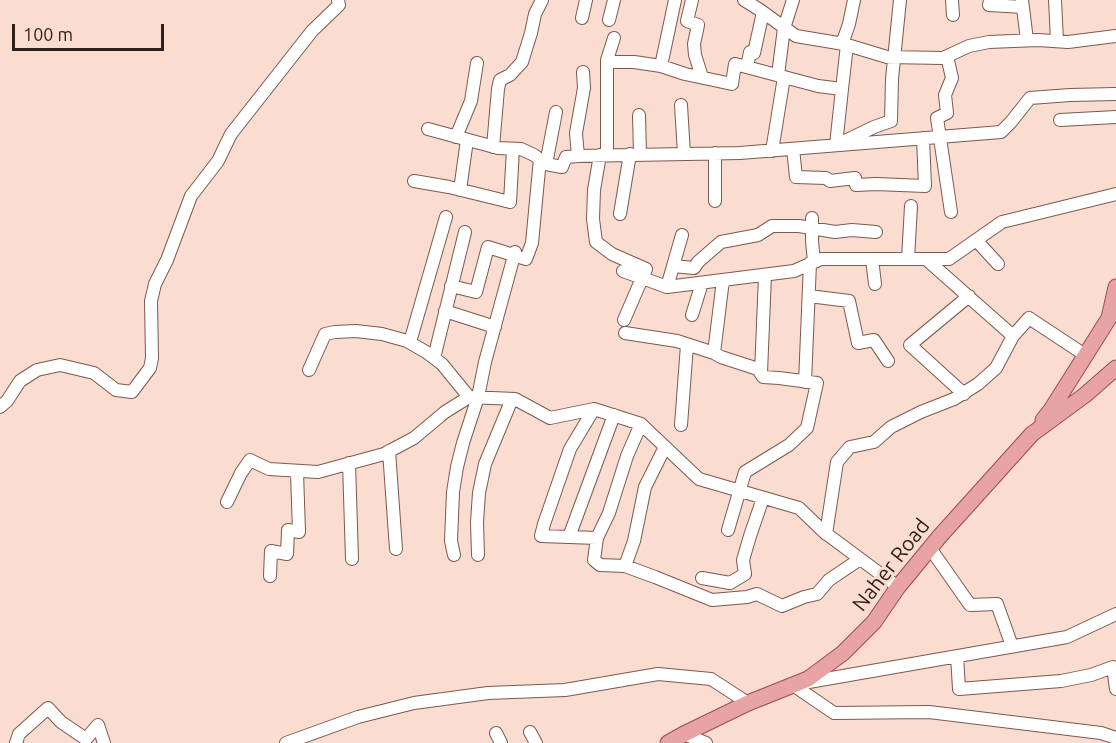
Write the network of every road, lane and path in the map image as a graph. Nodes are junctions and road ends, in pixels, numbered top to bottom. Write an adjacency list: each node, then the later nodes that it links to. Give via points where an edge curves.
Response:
1 (338, 0): 104 (street, via 339,5 312,32 231,134 218,161 191,196 155,284 150,368 132,392 116,390 94,373 60,364 37,370 20,381)
2 (542, 0): 46 (street, via 522,62 500,80)
3 (586, 0): 17 (street)
4 (614, 0): 18 (street)
5 (675, 0): 29 (street)
6 (692, 0): 33 (street, via 687,21 698,25 694,44)
7 (744, 0): 15 (street)
8 (793, 0): 19 (street)
9 (854, 0): 24 (street)
10 (900, 0): 26 (street)
11 (952, 0): 16 (street)
12 (990, 0): 14 (street, via 989,5)
13 (1055, 0): 23 (street)
14 (1022, 4): 22 (street)
15 (762, 7): 19 (street); 30 (street, via 754,53 750,52)
16 (953, 15)
17 (582, 18)
18 (609, 20)
19 (784, 28): 24 (street, via 796,36); 32 (street)
20 (1116, 36): 23 (street)
21 (614, 38): 27 (street)
22 (1027, 40): 23 (street); 25 (street, via 989,42)
23 (1057, 41)
24 (844, 44): 26 (street); 34 (street)
25 (947, 56): 26 (street); 42 (street, via 952,78 945,94 947,113 937,118)
26 (894, 57): 45 (street, via 891,121)
27 (607, 62): 29 (street); 53 (street)
28 (477, 63): 44 (street)
29 (661, 66): 33 (street)
30 (747, 67): 32 (street); 33 (street, via 735,64 732,84)
31 (583, 72): 54 (street, via 576,133)
32 (781, 76): 34 (street); 49 (street)
33 (702, 77)
34 (842, 89): 45 (street)
35 (1116, 94): 42 (street, via 1030,98 1001,132)
36 (681, 105): 52 (street)
37 (556, 112): 55 (street)
38 (639, 115): 51 (street)
39 (1116, 117): 40 (street)
40 (1060, 120)
41 (428, 129): 44 (street)
42 (938, 137): 43 (street); 61 (street)
43 (923, 138): 45 (street); 48 (street, via 925,186 856,185 855,178 830,181 796,177)
44 (462, 139): 46 (street); 57 (street)
45 (836, 145): 48 (street)
46 (493, 147): 47 (street)
47 (513, 149): 55 (street, via 521,149); 57 (street, via 510,202)
48 (793, 149): 49 (street)
49 (772, 151): 50 (street)
50 (715, 153): 52 (street); 59 (street)
51 (635, 154): 52 (street); 53 (street); 62 (street)
52 (684, 154)
53 (603, 155): 54 (street); 78 (street, via 594,190 596,242 646,269)
54 (578, 156): 55 (street, via 566,157 562,167)
55 (543, 162): 69 (street, via 532,243 526,259)
56 (414, 181): 57 (street)
57 (460, 190)
58 (1116, 194): 68 (street, via 1002,222)
59 (715, 201)
60 (911, 206): 71 (street)
61 (951, 212)
62 (620, 214)
63 (446, 217): 91 (street)
64 (812, 223): 66 (street, via 835,232); 73 (street); 75 (street, via 771,226 758,235 721,242 694,268)
65 (465, 232): 82 (street)
66 (876, 232)
67 (682, 235): 75 (street)
68 (976, 240): 72 (street, via 949,259); 74 (street)
69 (515, 253): 82 (street, via 488,247 476,292); 89 (street)
70 (872, 259): 71 (street); 73 (street, via 820,259); 81 (street)
71 (908, 259): 72 (street)
72 (926, 259): 86 (street)
73 (812, 263): 77 (street, via 794,271); 85 (street)
74 (998, 264)
75 (673, 266): 83 (street)
76 (623, 271): 78 (street)
77 (765, 274): 79 (street); 99 (street)
78 (642, 278): 83 (street); 92 (street, via 624,326)
79 (723, 280): 80 (street); 93 (street)
80 (702, 283): 83 (street); 88 (street)
81 (875, 284)
82 (451, 286): 87 (street)
83 (667, 287)
84 (1116, 287): 94 (main road, via 1109,318)
85 (809, 296): 96 (street, via 849,301 858,343 874,340); 100 (street)
86 (969, 296): 90 (street); 101 (street, via 910,345)
87 (445, 311): 89 (street); 95 (street)
88 (693, 315)
89 (495, 327): 102 (street)
90 (1013, 336): 94 (street, via 1029,318); 101 (street, via 996,368)
91 (410, 342): 95 (street); 98 (street, via 356,331 325,334)
92 (687, 345): 93 (street); 108 (street)
93 (714, 354): 99 (street)
94 (1085, 355): 109 (main road)
95 (434, 358): 102 (street)
96 (888, 361)
97 (1116, 368): 109 (main road, Naher Road)
98 (309, 370)
99 (760, 373): 100 (street, via 763,377)
100 (805, 382): 114 (street, via 817,383 807,428 745,472)
101 (964, 394): 118 (street, via 891,427 874,442 850,447 837,462)
102 (474, 397): 103 (street); 111 (street); 123 (street, via 453,492)
103 (512, 399): 105 (street, via 550,418); 124 (street, via 485,464 479,493)
104 (0, 407)
105 (594, 409): 106 (street); 119 (street, via 570,449 541,536)
106 (614, 415): 107 (street); 119 (street)
107 (641, 424): 110 (street); 120 (street)
108 (681, 425)
109 (1032, 434): 121 (main road, Naher Road)
110 (665, 447): 114 (street, via 699,479); 127 (street, via 645,487)
111 (389, 451): 112 (street); 122 (street)
112 (349, 463): 113 (street, via 318,472); 125 (street)
113 (297, 472): 116 (street, via 269,469 250,460); 128 (street, via 299,532 288,530 287,554 271,551)
114 (739, 491): 115 (street); 117 (street)
115 (763, 498): 118 (street, via 799,508); 129 (street, via 743,560 745,574 730,584)
116 (227, 502)
117 (728, 530)
118 (826, 534): 126 (street)
119 (568, 537): 120 (street)
120 (597, 538): 127 (street, via 594,560 600,565)
121 (930, 548): 130 (main road, Naher Road); 132 (street, via 970,605 997,603)
122 (396, 549)
123 (454, 555)
124 (478, 555)
125 (352, 559)
126 (861, 560): 127 (street, via 829,580 817,594 782,606 757,594 712,600); 130 (street)
127 (625, 566)
128 (270, 576)
129 (702, 578)
130 (898, 587): 134 (main road, Naher Road, via 874,622 843,653)
131 (1116, 614): 132 (street, via 1067,637)
132 (1012, 646): 133 (street)
133 (957, 656): 134 (street); 135 (street, via 959,689 1061,681 1113,667)
134 (793, 685): 136 (main road, Naher Road); 138 (street, via 834,713 929,712)
135 (1116, 689)
136 (748, 703): 137 (main road, Naher Road); 141 (street, via 711,679 658,674 566,690 488,693 414,703 358,717)
137 (684, 734): 142 (main road, Naher Road); 143 (street)
138 (1116, 738)
139 (16, 743): 140 (street, via 19,734 48,708 86,740 98,725)
140 (104, 743)
141 (286, 743)
142 (668, 743)
143 (706, 743)

